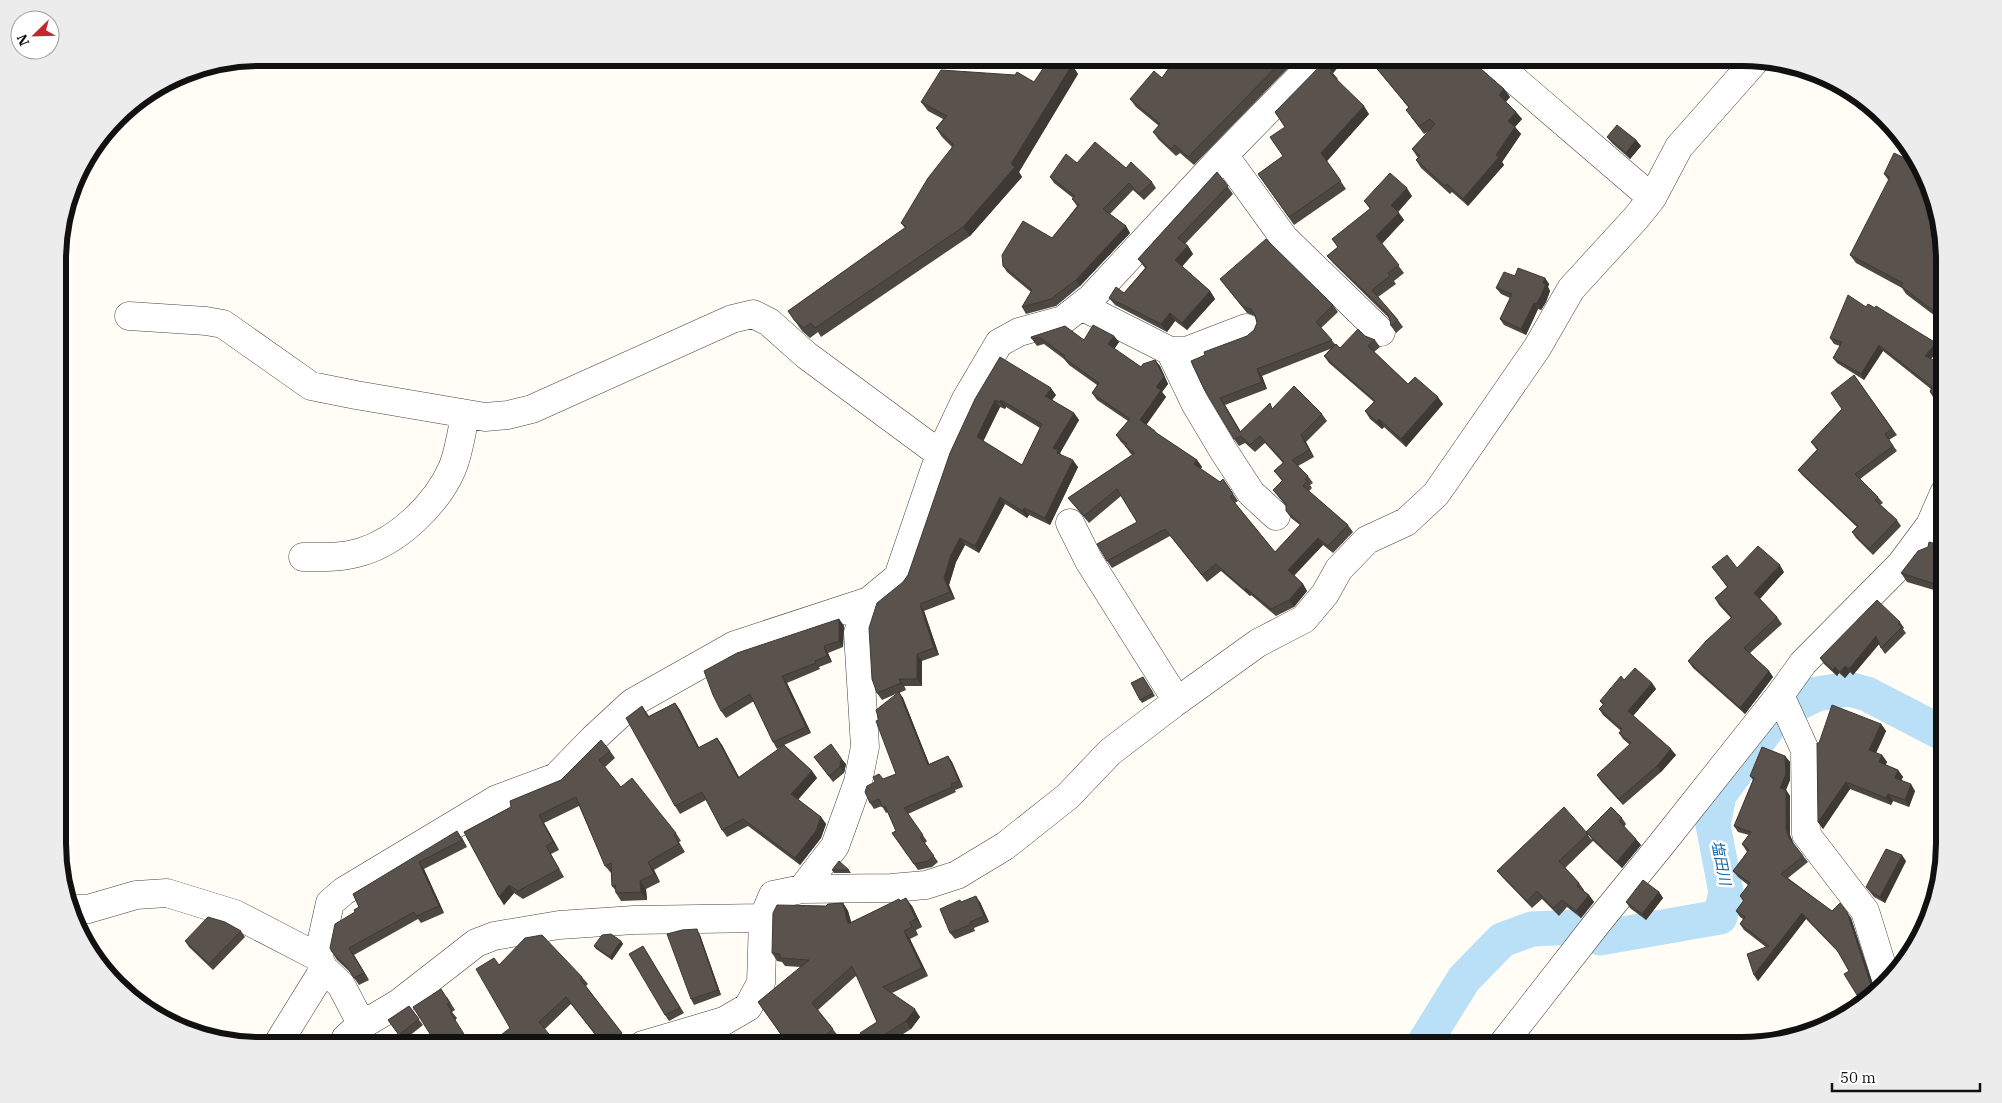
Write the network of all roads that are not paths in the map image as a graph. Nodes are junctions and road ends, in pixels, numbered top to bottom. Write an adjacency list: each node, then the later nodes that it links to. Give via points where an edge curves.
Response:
1 (1311, 66): 4 (street)
2 (1498, 66): 5 (street)
3 (1750, 67): 5 (street, via 1679,147)
4 (1224, 155): 6 (street); 9 (street, via 1284,238)
5 (1652, 198): 19 (street, via 1571,289 1537,348 1436,494 1406,522 1367,540 1339,569 1325,594 1304,619 1258,642)
6 (1081, 306): 10 (street); 12 (street, via 1063,320 1019,332 999,343 966,399)
7 (129, 316): 11 (street, via 206,320 223,324 312,386)
8 (1246, 328): 10 (street, via 1186,352)
9 (1381, 332)
10 (1170, 351): 14 (street, via 1195,403 1223,450 1251,493)
11 (465, 414): 12 (street, via 508,416 532,409 732,319 754,314 769,322 806,355); 16 (street, via 452,470 428,506 408,526 381,544 360,552)
12 (940, 454): 17 (street, via 898,577)
13 (1936, 511): 18 (street, via 1930,525 1901,564 1803,663)
14 (1276, 516)
15 (1070, 523): 19 (street, via 1089,561)
16 (304, 557)
17 (869, 601): 20 (street, via 858,633 865,748 858,782 835,846); 23 (street, via 735,646 632,703 556,777 497,799 344,891 330,903)
18 (1780, 694): 24 (street, via 1805,750 1806,834 1866,911); 28 (street)
19 (1177, 701): 20 (street, via 1110,752 1068,796 1005,846 957,875 926,885)
20 (802, 889): 22 (street, via 774,895)
21 (78, 909): 23 (street, via 136,895 167,893 235,914)
22 (763, 918): 25 (street, via 559,925 494,936 476,943); 27 (street, via 761,983 748,1007 724,1021)
23 (321, 963): 25 (street, via 341,985); 26 (street)
24 (1885, 974)
25 (355, 1035)
26 (282, 1037)
27 (670, 1037)
28 (1508, 1037)

